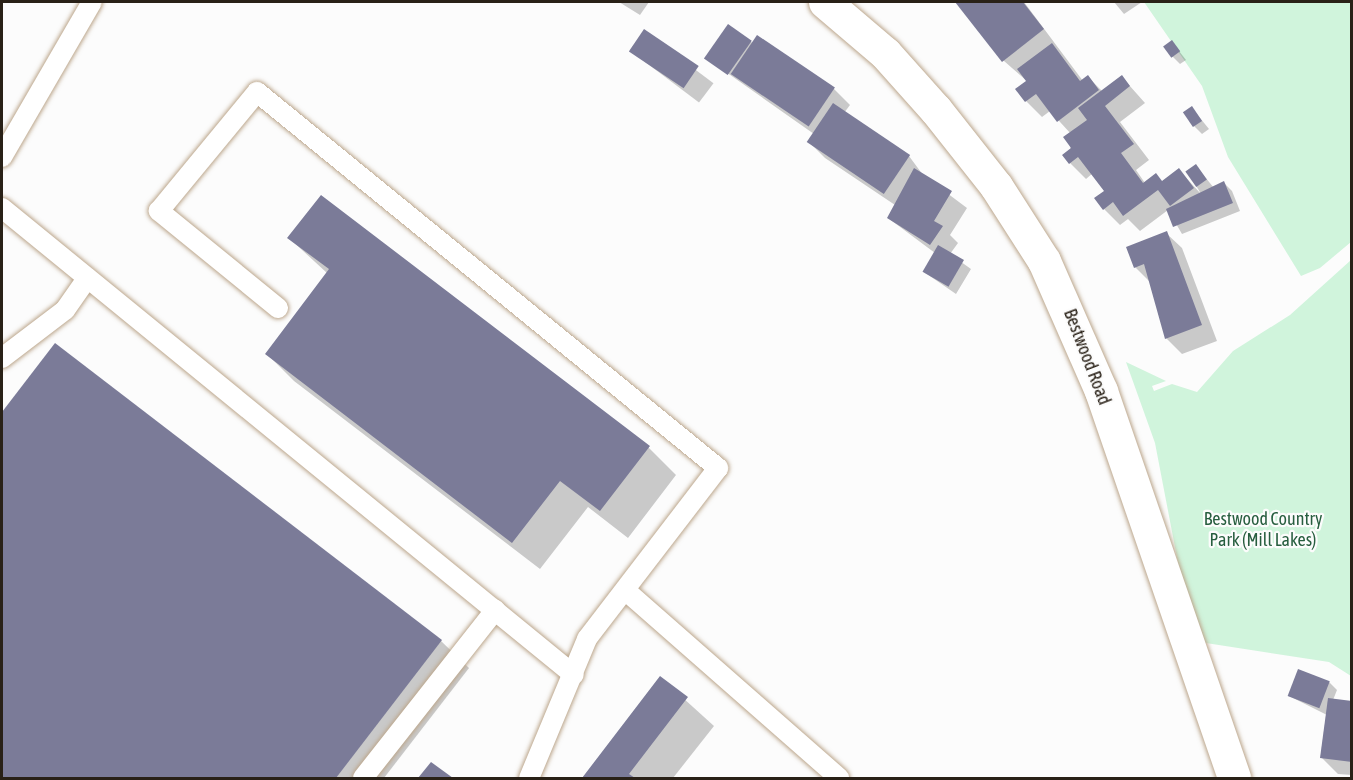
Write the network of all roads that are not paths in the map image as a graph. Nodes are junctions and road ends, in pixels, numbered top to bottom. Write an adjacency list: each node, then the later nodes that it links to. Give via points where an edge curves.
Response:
1 (92, 2): 3 (lane)
2 (825, 2): 14 (main road, Bestwood Road, via 885,53 936,110 996,186 1044,261 1094,371)
3 (2, 157)
4 (2, 208): 5 (lane)
5 (87, 278): 7 (lane, via 65,310); 9 (lane)
6 (278, 308): 8 (lane, via 159,211 257,92 718,468)
7 (2, 358)
8 (625, 590): 10 (lane, via 587,639); 13 (lane)
9 (495, 610): 10 (lane); 11 (lane)
10 (574, 675): 12 (lane)
11 (363, 778)
12 (529, 778)
13 (839, 778)
14 (1234, 778)

